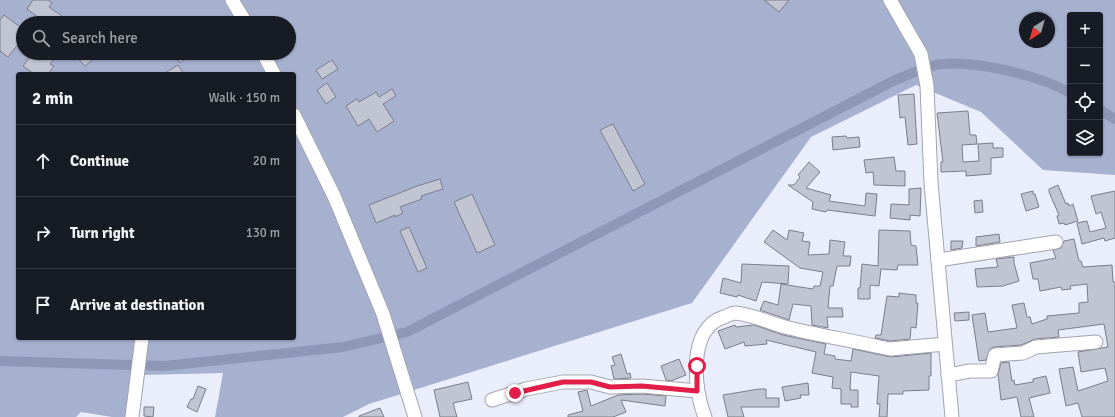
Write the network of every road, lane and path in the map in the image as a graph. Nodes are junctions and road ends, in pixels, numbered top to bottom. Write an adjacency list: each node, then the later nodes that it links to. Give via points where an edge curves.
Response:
1 (232, 0): 3 (street)
2 (890, 0): 8 (street, via 921,54 927,86 931,183)
3 (242, 16)
4 (267, 60): 5 (street)
5 (273, 72)
6 (296, 119): 16 (street, via 334,196 383,314)
7 (1056, 242): 8 (street)
8 (938, 260): 11 (street)
9 (142, 340): 15 (street)
10 (1096, 342): 12 (street, via 1036,347 1023,353 995,355 991,371)
11 (945, 344): 12 (street); 13 (street, via 890,349 786,328 734,313 719,318 710,325 701,338 696,353)
12 (948, 375): 18 (street)
13 (697, 391): 14 (street, via 563,382 526,389); 17 (street)
14 (492, 400)
15 (133, 412)
16 (415, 417)
17 (705, 417)
18 (952, 417)

